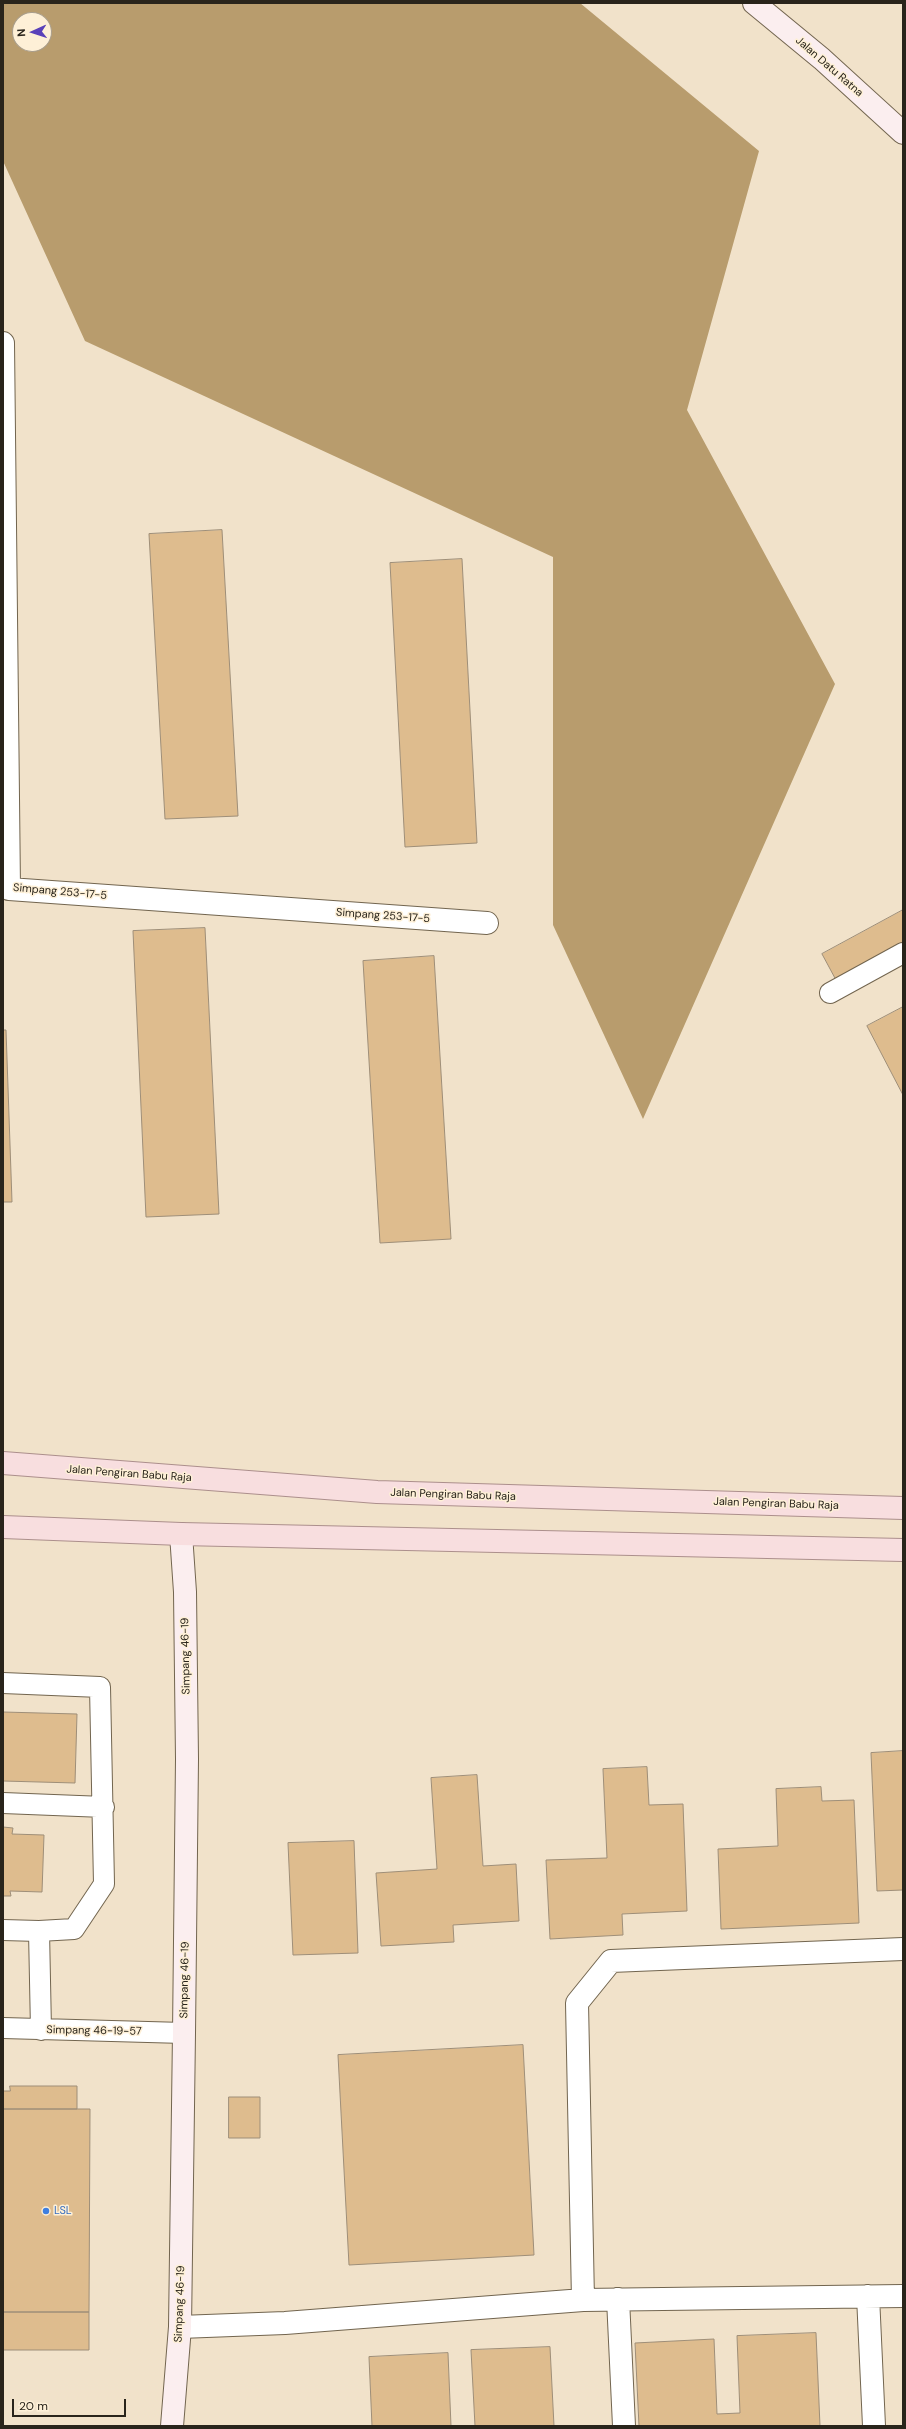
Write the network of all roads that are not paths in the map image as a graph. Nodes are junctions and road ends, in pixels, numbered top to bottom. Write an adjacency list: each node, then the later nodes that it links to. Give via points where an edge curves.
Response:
1 (754, 3): 2 (street, Jalan Datu Ratna, via 822,59)
2 (903, 132)
3 (3, 343): 4 (street, Simpang 253-17-5, via 9,889)
4 (487, 923)
5 (903, 953): 6 (lane)
6 (830, 993)
7 (3, 1463): 8 (main road, Jalan Pengiran Babu Raja, via 376,1492)
8 (903, 1508)
9 (3, 1526): 10 (main road)
10 (181, 1534): 11 (main road); 20 (street, Simpang 46-19, via 185,1592 187,1759)
11 (903, 1550)
12 (3, 1684): 14 (lane, via 100,1687)
13 (3, 1804): 14 (lane)
14 (104, 1807): 16 (lane, via 104,1884 74,1929)
15 (3, 1930): 16 (lane)
16 (39, 1930): 19 (lane)
17 (903, 1948): 24 (street, via 611,1961 577,2003)
18 (3, 2028): 19 (lane, Simpang 46-19-57)
19 (41, 2030): 20 (lane, Simpang 46-19-57)
20 (184, 2033): 25 (street, Simpang 46-19)
21 (868, 2296): 22 (street); 23 (street); 28 (street)
22 (903, 2296)
23 (618, 2299): 24 (street); 27 (street)
24 (583, 2300): 25 (street, via 285,2323)
25 (180, 2327): 26 (street, Simpang 46-19)
26 (172, 2426)
27 (624, 2426)
28 (874, 2426)

